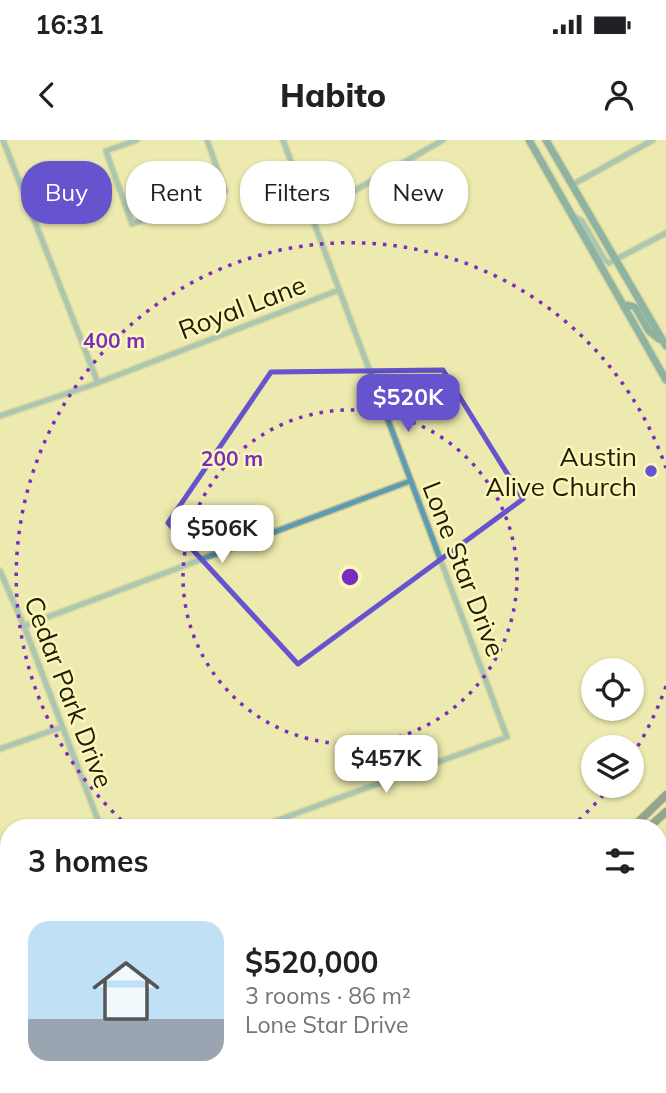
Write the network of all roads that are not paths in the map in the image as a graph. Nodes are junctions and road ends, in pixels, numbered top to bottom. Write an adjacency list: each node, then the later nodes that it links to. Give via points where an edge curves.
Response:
1 (3, 140): 20 (street)
2 (137, 140): 3 (street, via 106,151 132,224 225,191)
3 (207, 140)
4 (283, 140): 9 (street, Lone Star Drive)
5 (443, 140): 11 (street)
6 (529, 140): 12 (main road)
7 (545, 140): 10 (main road)
8 (653, 140): 10 (street)
9 (291, 161)
10 (572, 185): 15 (main road)
11 (355, 190)
12 (573, 217): 15 (street, via 582,221 604,259); 17 (main road)
13 (315, 224): 16 (street, Lone Star Drive)
14 (666, 233): 15 (street)
15 (617, 261): 18 (main road)
16 (339, 290): 20 (street, Royal Lane); 22 (street, Lone Star Drive)
17 (624, 307): 18 (main road, via 635,307 649,331); 19 (main road)
18 (665, 345)
19 (666, 380)
20 (98, 383): 21 (street, Royal Lane)
21 (1, 414)
22 (410, 481): 24 (street); 29 (street, Lone Star Drive, via 507,737)
23 (0, 571): 24 (street, Cedar Park Drive)
24 (24, 626): 25 (street, Cedar Park Drive)
25 (62, 727): 26 (street); 28 (street, Cedar Park Drive)
26 (0, 749)
27 (666, 795): 30 (main road)
28 (98, 819)
29 (281, 819)
30 (642, 819)

